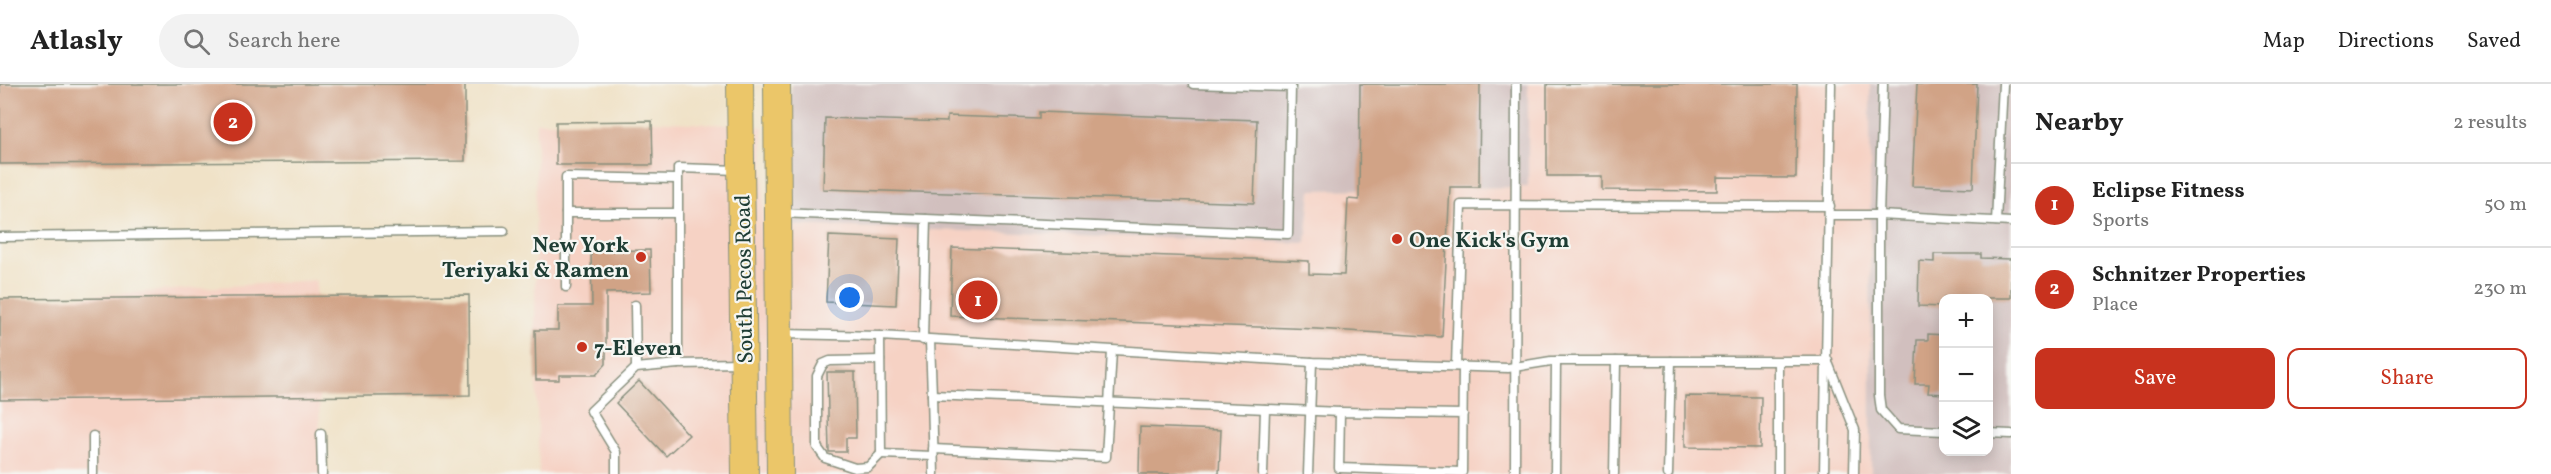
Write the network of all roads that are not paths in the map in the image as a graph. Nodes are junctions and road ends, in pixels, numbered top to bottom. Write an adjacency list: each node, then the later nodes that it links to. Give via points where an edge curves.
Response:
1 (740, 84): 9 (main road, South Pecos Road)
2 (777, 84): 15 (main road, South Pecos Road)
3 (1193, 84): 8 (lane)
4 (1516, 84): 11 (lane)
5 (1832, 84): 12 (lane)
6 (1883, 84): 16 (lane)
7 (2003, 84): 18 (lane)
8 (1291, 85): 17 (lane, via 1288,234)
9 (741, 170): 10 (lane, via 678,168); 36 (main road, South Pecos Road)
10 (677, 179): 13 (lane, via 566,177); 14 (lane)
11 (1516, 204): 12 (lane); 37 (lane, via 1461,205); 38 (lane)
12 (1830, 211): 16 (lane); 32 (lane)
13 (566, 213): 14 (lane); 22 (lane)
14 (676, 213): 35 (lane)
15 (778, 213): 17 (lane); 24 (main road, South Pecos Road)
16 (1879, 215): 18 (lane); 46 (lane, via 1881,410 1898,429)
17 (926, 219): 26 (lane)
18 (1996, 221): 19 (lane)
19 (2011, 222)
20 (504, 231): 21 (lane)
21 (0, 237)
22 (567, 286)
23 (635, 305): 39 (lane)
24 (780, 334): 25 (lane); 57 (main road, South Pecos Road)
25 (880, 336): 26 (lane); 28 (lane)
26 (926, 340): 27 (lane); 40 (lane)
27 (1112, 351): 33 (lane); 41 (lane)
28 (880, 360): 52 (lane); 52 (lane, via 823,364 817,376 817,447 825,458 855,468 868,467)
29 (1556, 361): 30 (lane); 38 (lane); 62 (lane)
30 (1616, 361): 31 (lane); 63 (lane)
31 (1671, 361): 34 (lane); 64 (lane)
32 (1828, 361): 34 (lane); 66 (lane); 67 (lane, via 1855,430)
33 (1312, 362): 37 (lane); 43 (lane)
34 (1778, 362): 65 (lane)
35 (678, 363): 36 (lane); 39 (lane)
36 (744, 363): 56 (main road, South Pecos Road)
37 (1460, 366): 38 (lane); 45 (lane)
38 (1515, 366): 61 (lane)
39 (636, 368): 55 (lane, via 591,411 616,452)
40 (932, 395): 41 (lane); 51 (lane)
41 (1109, 402): 42 (lane); 51 (lane, via 1106,457)
42 (1265, 409): 43 (lane); 59 (lane)
43 (1311, 411): 44 (lane); 60 (lane)
44 (1340, 412): 45 (lane); 45 (lane, via 1339,468 1462,472)
45 (1463, 414)
46 (1939, 431)
47 (1993, 433): 49 (lane)
48 (321, 434): 54 (lane)
49 (2011, 434)
50 (93, 436): 53 (lane)
51 (933, 452): 52 (lane); 58 (lane)
52 (881, 454)
53 (93, 474)
54 (322, 474)
55 (616, 474)
56 (745, 474)
57 (780, 474)
58 (934, 474)
59 (1263, 474)
60 (1308, 474)
61 (1515, 474)
62 (1555, 474)
63 (1614, 474)
64 (1668, 474)
65 (1778, 474)
66 (1824, 474)
67 (1854, 474)

